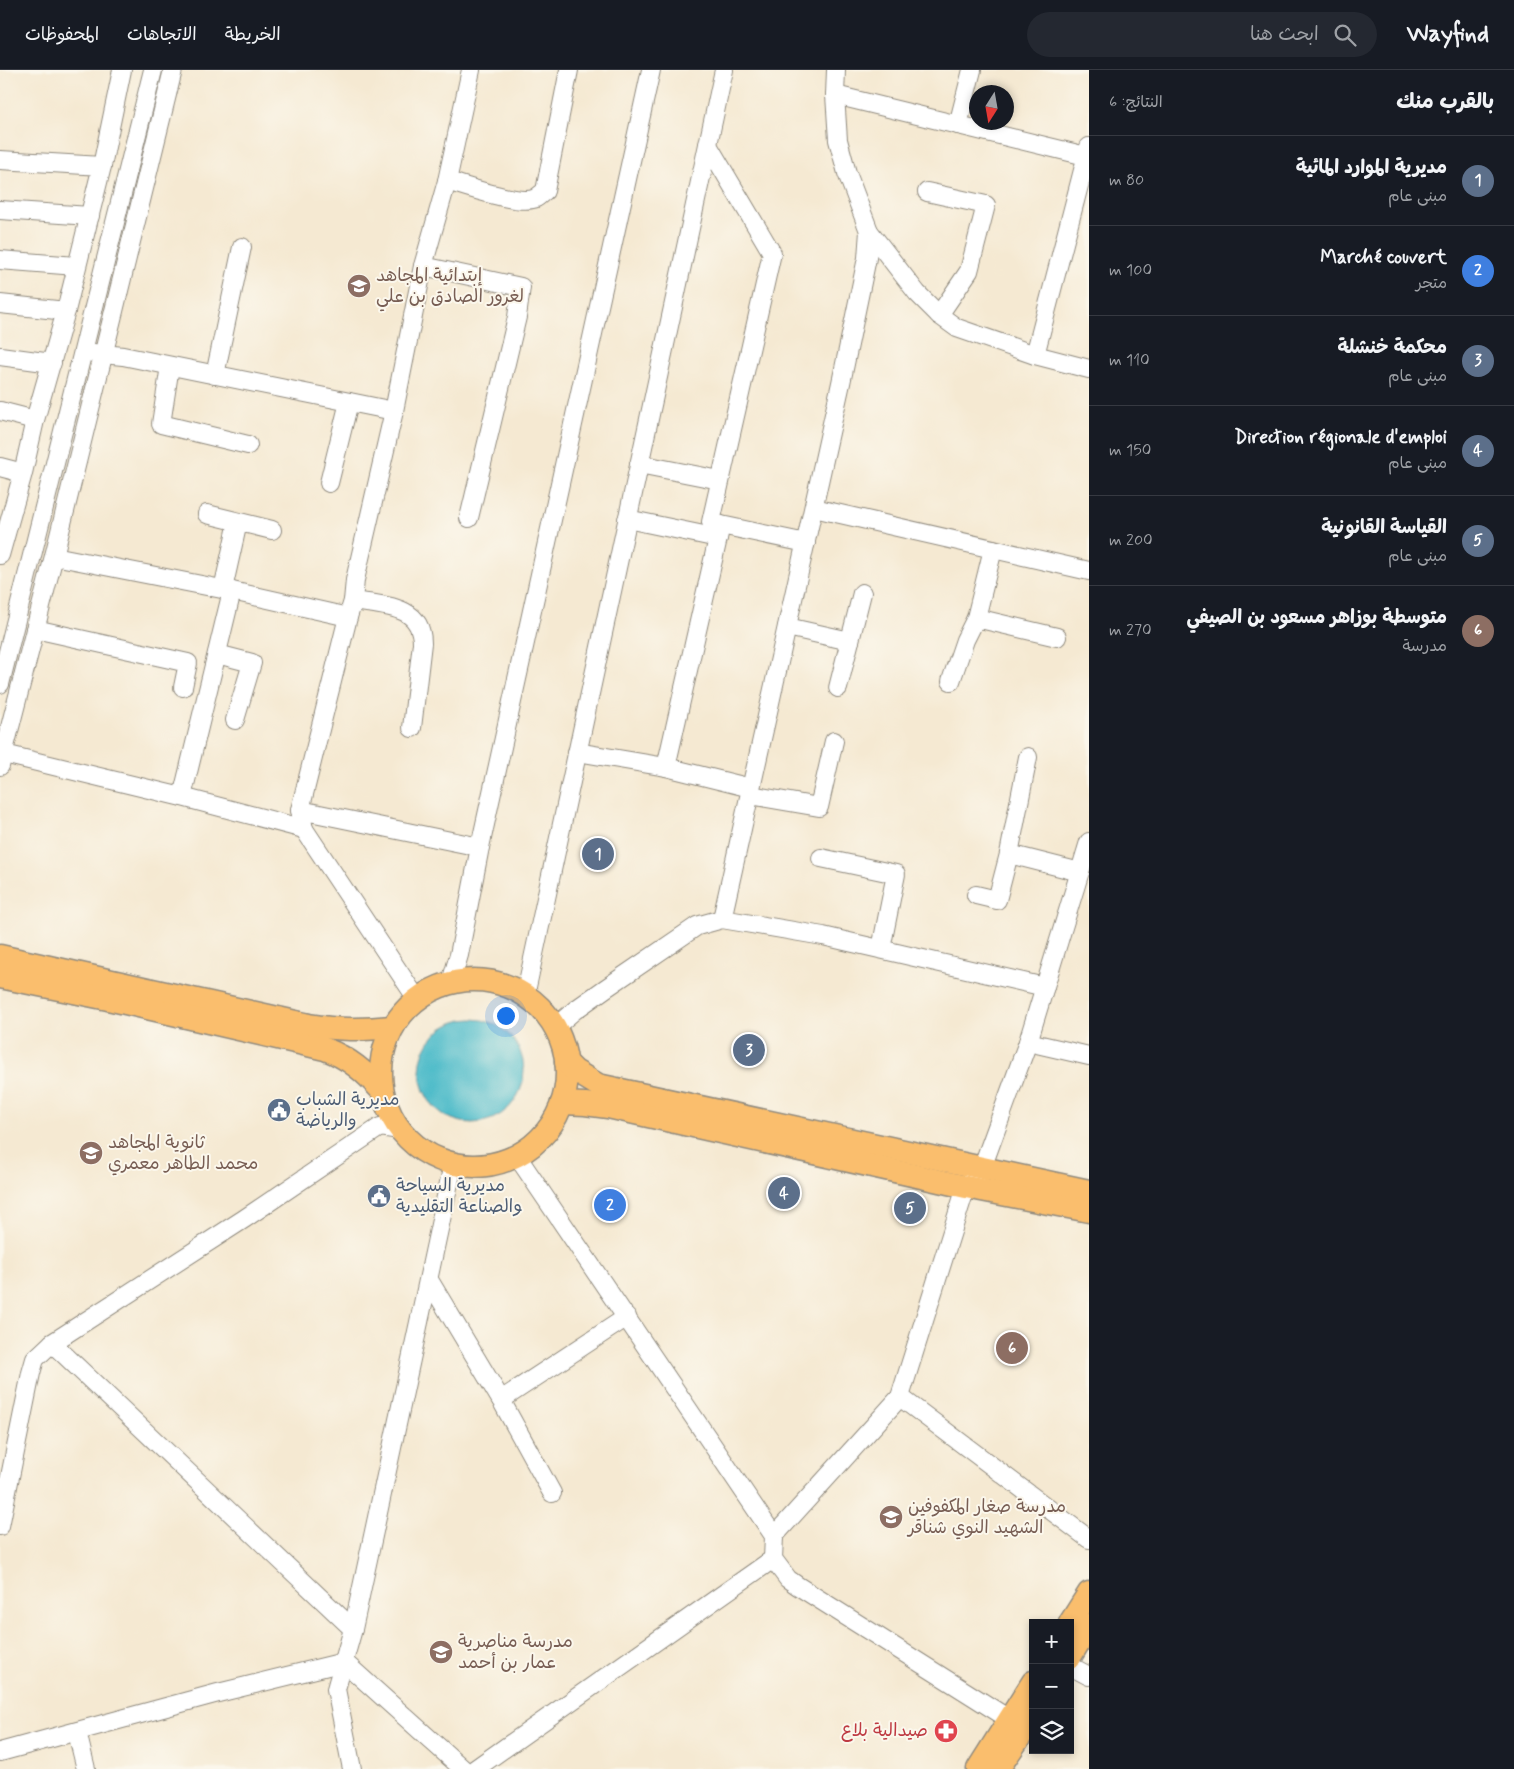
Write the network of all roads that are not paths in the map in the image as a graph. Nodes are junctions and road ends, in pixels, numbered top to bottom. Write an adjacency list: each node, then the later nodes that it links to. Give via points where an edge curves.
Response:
1 (122, 70): 15 (street)
2 (153, 70): 28 (street)
3 (173, 70): 29 (street)
4 (471, 70): 16 (street)
5 (569, 70): 16 (street, via 545,191 535,199 504,198)
6 (651, 70): 83 (street)
7 (724, 70): 12 (street)
8 (836, 70): 10 (street)
9 (972, 70): 11 (street)
10 (835, 95): 11 (street); 20 (street, via 838,140)
11 (958, 125): 13 (street)
12 (708, 145): 41 (street); 44 (street, via 772,253)
13 (1088, 152): 30 (street)
14 (0, 160): 15 (street)
15 (102, 166): 19 (street)
16 (448, 181): 24 (street)
17 (927, 192): 27 (street, via 986,205 969,271)
18 (0, 210): 19 (street)
19 (90, 216): 23 (street)
20 (869, 231): 27 (street); 46 (street, via 868,258)
21 (242, 247): 35 (street)
22 (0, 260): 23 (street)
23 (76, 266): 26 (street)
24 (423, 266): 38 (street); 48 (street, via 521,288)
25 (0, 304): 26 (street)
26 (66, 312): 32 (street)
27 (939, 315): 30 (street, via 957,328)
28 (83, 352): 29 (street); 68 (street)
29 (103, 355): 33 (street); 56 (street)
30 (1035, 355): 34 (street)
31 (0, 356): 32 (street)
32 (52, 363): 39 (street)
33 (170, 366): 35 (street); 40 (street, via 161,424)
34 (1089, 369)
35 (215, 375): 36 (street)
36 (349, 402): 38 (street); 45 (street)
37 (0, 411): 39 (street)
38 (394, 411): 60 (street)
39 (35, 420): 43 (street)
40 (248, 445)
41 (639, 464): 44 (street); 49 (street)
42 (0, 467): 43 (street)
43 (22, 473): 55 (street)
44 (720, 480): 52 (street)
45 (329, 483)
46 (814, 508): 53 (street); 54 (street)
47 (207, 514): 50 (street)
48 (468, 518)
49 (627, 519): 52 (street); 74 (street)
50 (238, 522): 51 (street); 58 (street)
51 (272, 530)
52 (714, 530): 53 (street); 77 (street)
53 (806, 543): 62 (street)
54 (993, 549): 57 (street); 61 (street)
55 (0, 555)
56 (54, 556): 58 (street); 63 (street)
57 (1089, 571)
58 (228, 590): 60 (street); 66 (street)
59 (862, 593): 65 (street)
60 (351, 609): 72 (street, via 402,610 418,624 422,643); 80 (street)
61 (976, 618): 64 (street); 67 (street)
62 (787, 628): 65 (street); 78 (street)
63 (35, 629): 69 (street, via 188,663); 76 (street)
64 (1057, 637)
65 (850, 641): 70 (street)
66 (217, 654): 71 (street, via 252,663); 79 (street)
67 (951, 681)
68 (0, 684)
69 (183, 687)
70 (838, 688)
71 (235, 720)
72 (412, 728)
73 (834, 741): 78 (street, via 819,807)
74 (577, 752): 77 (street); 94 (street)
75 (1028, 757): 84 (street)
76 (1, 758): 79 (street)
77 (666, 767): 78 (street)
78 (750, 792): 88 (street)
79 (182, 797): 81 (street)
80 (300, 810): 81 (street); 83 (street)
81 (304, 830): 95 (street)
82 (1089, 842): 86 (street)
83 (480, 847): 92 (street)
84 (1009, 854): 86 (street); 87 (street, via 997,900)
85 (821, 858): 89 (street, via 896,874)
86 (1080, 872): 93 (street)
87 (976, 895)
88 (722, 919): 89 (street); 97 (street, via 697,926)
89 (881, 949): 93 (street)
90 (0, 956): 96 (main road, via 336,1029)
91 (0, 977): 101 (main road, via 325,1049 352,1062)
92 (451, 982): 94 (main road, via 477,980 502,984); 95 (main road)
93 (1046, 987): 98 (street)
94 (525, 996): 97 (main road)
95 (416, 999): 96 (main road)
96 (392, 1027): 101 (main road, via 380,1067)
97 (555, 1027): 100 (main road)
98 (1028, 1042): 99 (street); 106 (street)
99 (1089, 1056)
100 (566, 1062): 102 (main road, via 567,1081); 106 (main road, via 575,1072 598,1085)
101 (382, 1091): 103 (main road, via 388,1112)
102 (562, 1104): 104 (main road, via 544,1134); 107 (main road, via 608,1107)
103 (400, 1130): 105 (main road, via 433,1157); 112 (street, via 380,1127)
104 (517, 1156): 105 (main road, via 475,1166); 111 (street)
105 (453, 1164): 110 (street)
106 (982, 1168): 107 (street); 108 (main road)
107 (966, 1187): 109 (main road); 113 (street)
108 (1089, 1191)
109 (1089, 1211)
110 (429, 1280): 114 (street); 123 (street)
111 (627, 1317): 114 (street); 117 (street)
112 (52, 1343): 116 (street, via 35,1359 31,1373); 123 (street)
113 (900, 1398): 117 (street); 118 (street)
114 (501, 1400): 115 (street)
115 (552, 1494)
116 (0, 1526)
117 (774, 1536): 119 (street)
118 (1089, 1540)
119 (773, 1559): 129 (street, via 788,1579 798,1586); 136 (street)
120 (1089, 1593): 121 (main road)
121 (1073, 1619)
122 (1089, 1625): 124 (main road)
123 (353, 1629): 125 (street)
124 (1074, 1649)
125 (344, 1662): 131 (street, via 218,1692); 134 (street, via 336,1689); 135 (street)
126 (1074, 1668): 127 (street)
127 (1089, 1676)
128 (1029, 1688): 129 (main road)
129 (1009, 1719): 137 (main road)
130 (1029, 1724): 138 (main road)
131 (77, 1732): 132 (street); 133 (street)
132 (0, 1752)
133 (86, 1769)
134 (352, 1769)
135 (463, 1769)
136 (475, 1769)
137 (978, 1769)
138 (998, 1769)

